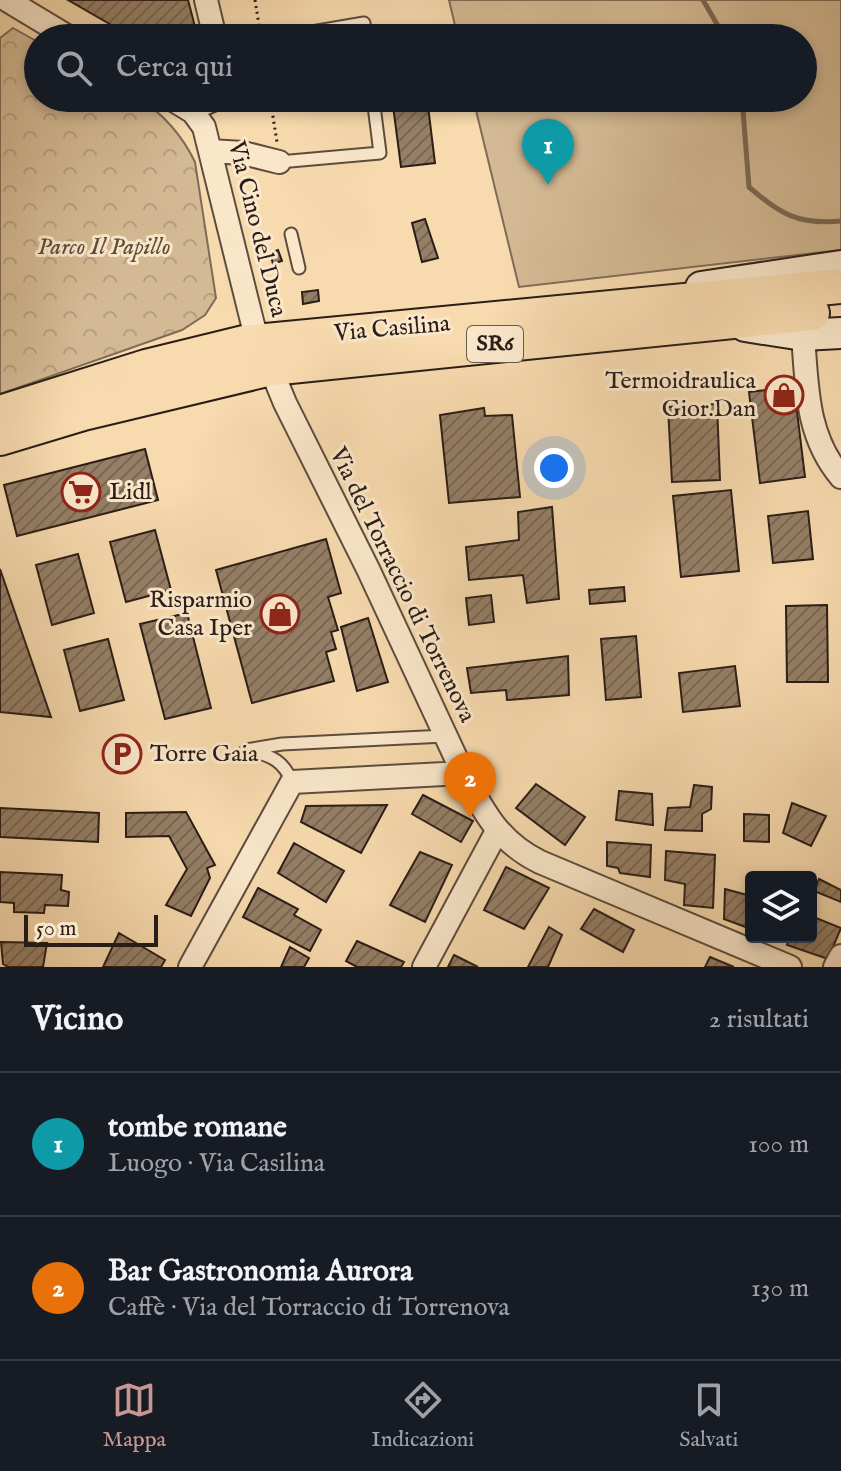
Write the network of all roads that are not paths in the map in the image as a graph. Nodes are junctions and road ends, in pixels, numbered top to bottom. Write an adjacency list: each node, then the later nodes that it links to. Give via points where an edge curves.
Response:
1 (7, 0): 3 (street)
2 (206, 0): 4 (street)
3 (47, 24)
4 (212, 24)
5 (192, 112): 7 (street, Via Cino del Duca, via 204,127)
6 (375, 112): 8 (lane, via 380,153)
7 (210, 151): 8 (street); 18 (street, Via Cino del Duca, via 250,314)
8 (279, 162)
9 (291, 234): 11 (lane)
10 (841, 266): 13 (main road, via 712,284)
11 (299, 268)
12 (841, 286): 13 (main road, Via Casilina / SR6)
13 (644, 305): 18 (main road, Via Casilina / SR6)
14 (841, 310): 15 (main road, Via Casilina / SR6)
15 (720, 322): 17 (main road); 18 (main road, Via Casilina / SR6)
16 (841, 333): 17 (main road)
17 (803, 335): 21 (street, via 813,428 822,452)
18 (266, 355): 19 (main road, Via Casilina / SR6, via 146,367); 20 (main road, Via Casilina / SR6); 22 (street, Via del Torraccio di Torrenova)
19 (0, 413)
20 (0, 438)
21 (841, 477)
22 (445, 736): 23 (lane); 24 (street, Via del Torraccio di Torrenova)
23 (294, 743): 25 (lane); 25 (lane, via 246,750 269,756)
24 (463, 773): 25 (street); 26 (street, Via del Torraccio di Torrenova)
25 (289, 774): 28 (street)
26 (497, 831): 29 (street); 30 (street, Via del Torraccio di Torrenova, via 540,862)
27 (841, 956): 31 (street)
28 (190, 967)
29 (424, 967)
30 (790, 967)
31 (835, 967)

